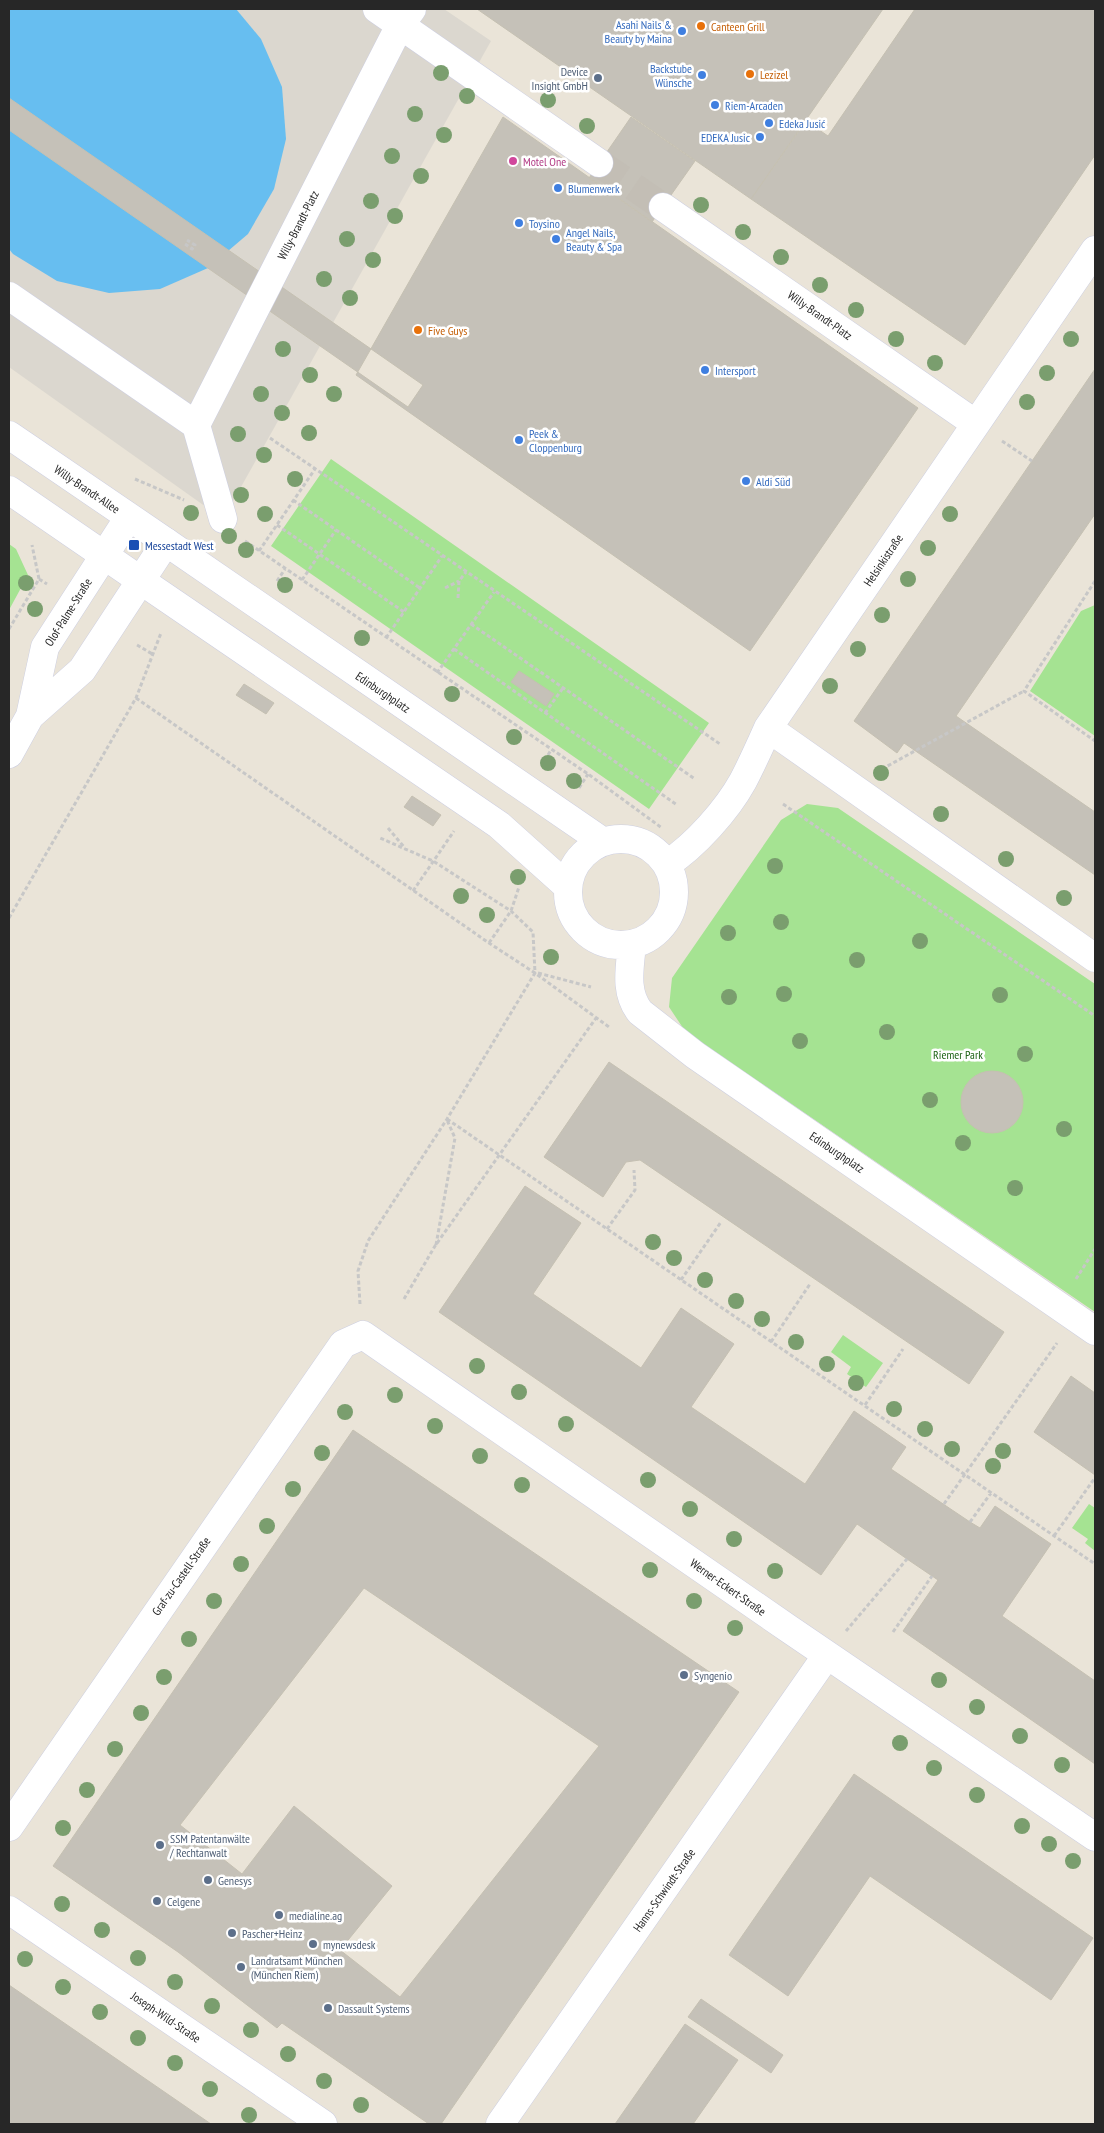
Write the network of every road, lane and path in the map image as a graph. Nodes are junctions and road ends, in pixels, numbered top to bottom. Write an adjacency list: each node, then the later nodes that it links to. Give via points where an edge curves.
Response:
1 (377, 9): 2 (street)
2 (406, 17): 3 (street); 8 (street, Willy-Brandt-Platz)
3 (599, 163)
4 (663, 207): 7 (street, Willy-Brandt-Platz)
5 (1095, 250): 7 (street, Helsinkistraße)
6 (9, 296): 8 (street)
7 (976, 424): 43 (street, Helsinkistraße)
8 (196, 425): 16 (street)
9 (9, 435): 14 (street, Willy-Brandt-Allee)
10 (270, 438): 11 (path)
11 (315, 469): 13 (path); 23 (path)
12 (9, 490): 22 (street)
13 (293, 500): 15 (path); 17 (path)
14 (129, 517): 19 (street, Willy-Brandt-Allee); 22 (street, Olof-Palme-Straße)
15 (277, 525): 20 (path); 21 (path)
16 (230, 527): 20 (path)
17 (336, 530): 21 (path); 29 (path)
18 (25, 540): 35 (path, via 32,546 39,579)
19 (166, 542): 25 (street, Olof-Palme-Straße); 56 (street, Edinburghplatz)
20 (259, 551): 26 (path)
21 (319, 554): 26 (path); 33 (path)
22 (104, 555): 25 (street); 42 (street, Olof-Palme-Straße, via 45,646)
23 (442, 556): 24 (path); 29 (path)
24 (466, 572): 27 (path); 31 (path)
25 (140, 580): 42 (street, Olof-Palme-Straße, via 82,670); 60 (street, via 499,824)
26 (302, 580): 36 (path, via 351,617)
27 (459, 581): 30 (path); 32 (path)
28 (1095, 581): 40 (path)
29 (420, 588): 33 (path)
30 (445, 588)
31 (494, 592): 34 (path); 45 (path)
32 (458, 598)
33 (404, 612): 36 (path)
34 (471, 624): 37 (path); 39 (path)
35 (9, 629)
36 (386, 638): 38 (path)
37 (454, 650): 38 (path); 41 (path)
38 (437, 673): 46 (path)
39 (563, 688): 41 (path); 49 (path)
40 (1024, 691): 44 (path); 50 (path)
41 (545, 713): 52 (path)
42 (30, 716): 47 (street, Olof-Palme-Straße)
43 (768, 728): 50 (street); 59 (street, Helsinkistraße, via 742,782 708,828)
44 (1095, 741)
45 (720, 744)
46 (551, 750): 48 (path); 59 (path, via 660,826)
47 (9, 754)
48 (548, 755)
49 (695, 779)
50 (852, 787): 64 (street)
51 (783, 804): 67 (path)
52 (676, 806)
53 (457, 827): 58 (path)
54 (388, 828): 57 (path)
55 (380, 838): 57 (path)
56 (602, 841): 59 (street, via 632,840); 60 (street, via 579,858)
57 (405, 849): 58 (path)
58 (433, 861): 61 (path); 65 (path, via 511,911 533,932)
59 (672, 861): 63 (street, via 673,895 667,917 652,934)
60 (566, 886): 63 (street, via 573,917 582,929 607,944)
61 (413, 891): 62 (path, via 136,698); 65 (path)
62 (9, 918)
63 (632, 944): 79 (street, Edinburghplatz, via 629,987 640,1012 695,1054)
64 (1095, 958)
65 (535, 973): 66 (path); 68 (path); 70 (path)
66 (591, 987)
67 (1095, 1016)
68 (596, 1018): 69 (path); 71 (path)
69 (611, 1028)
70 (446, 1119): 71 (path); 75 (path, via 455,1138); 80 (path, via 368,1241 358,1271)
71 (498, 1155): 74 (path); 75 (path)
72 (634, 1170): 74 (path, via 635,1190)
73 (720, 1222): 76 (path)
74 (607, 1229): 76 (path)
75 (436, 1246): 78 (path)
76 (681, 1280): 81 (path)
77 (810, 1284): 81 (path)
78 (404, 1299)
79 (1085, 1324): 84 (path)
80 (363, 1335): 94 (street, Werner-Eckert-Straße); 95 (street, Graf-zu-Castell-Straße, via 343,1344)
81 (771, 1342): 83 (path)
82 (903, 1349): 83 (path)
83 (864, 1406): 84 (path)
84 (965, 1475): 86 (path); 87 (path)
85 (1094, 1479): 89 (path)
86 (991, 1493): 88 (path); 89 (path)
87 (944, 1504)
88 (970, 1522)
89 (1054, 1536): 91 (path)
90 (907, 1559): 94 (path)
91 (1095, 1564)
92 (932, 1576): 93 (path)
93 (893, 1632)
94 (828, 1655): 96 (street, Werner-Eckert-Straße); 99 (street, Hanns-Schwindt-Straße)
95 (9, 1827)
96 (1095, 1837)
97 (9, 1910): 98 (street, Joseph-Wild-Straße)
98 (323, 2124)
99 (500, 2124)

